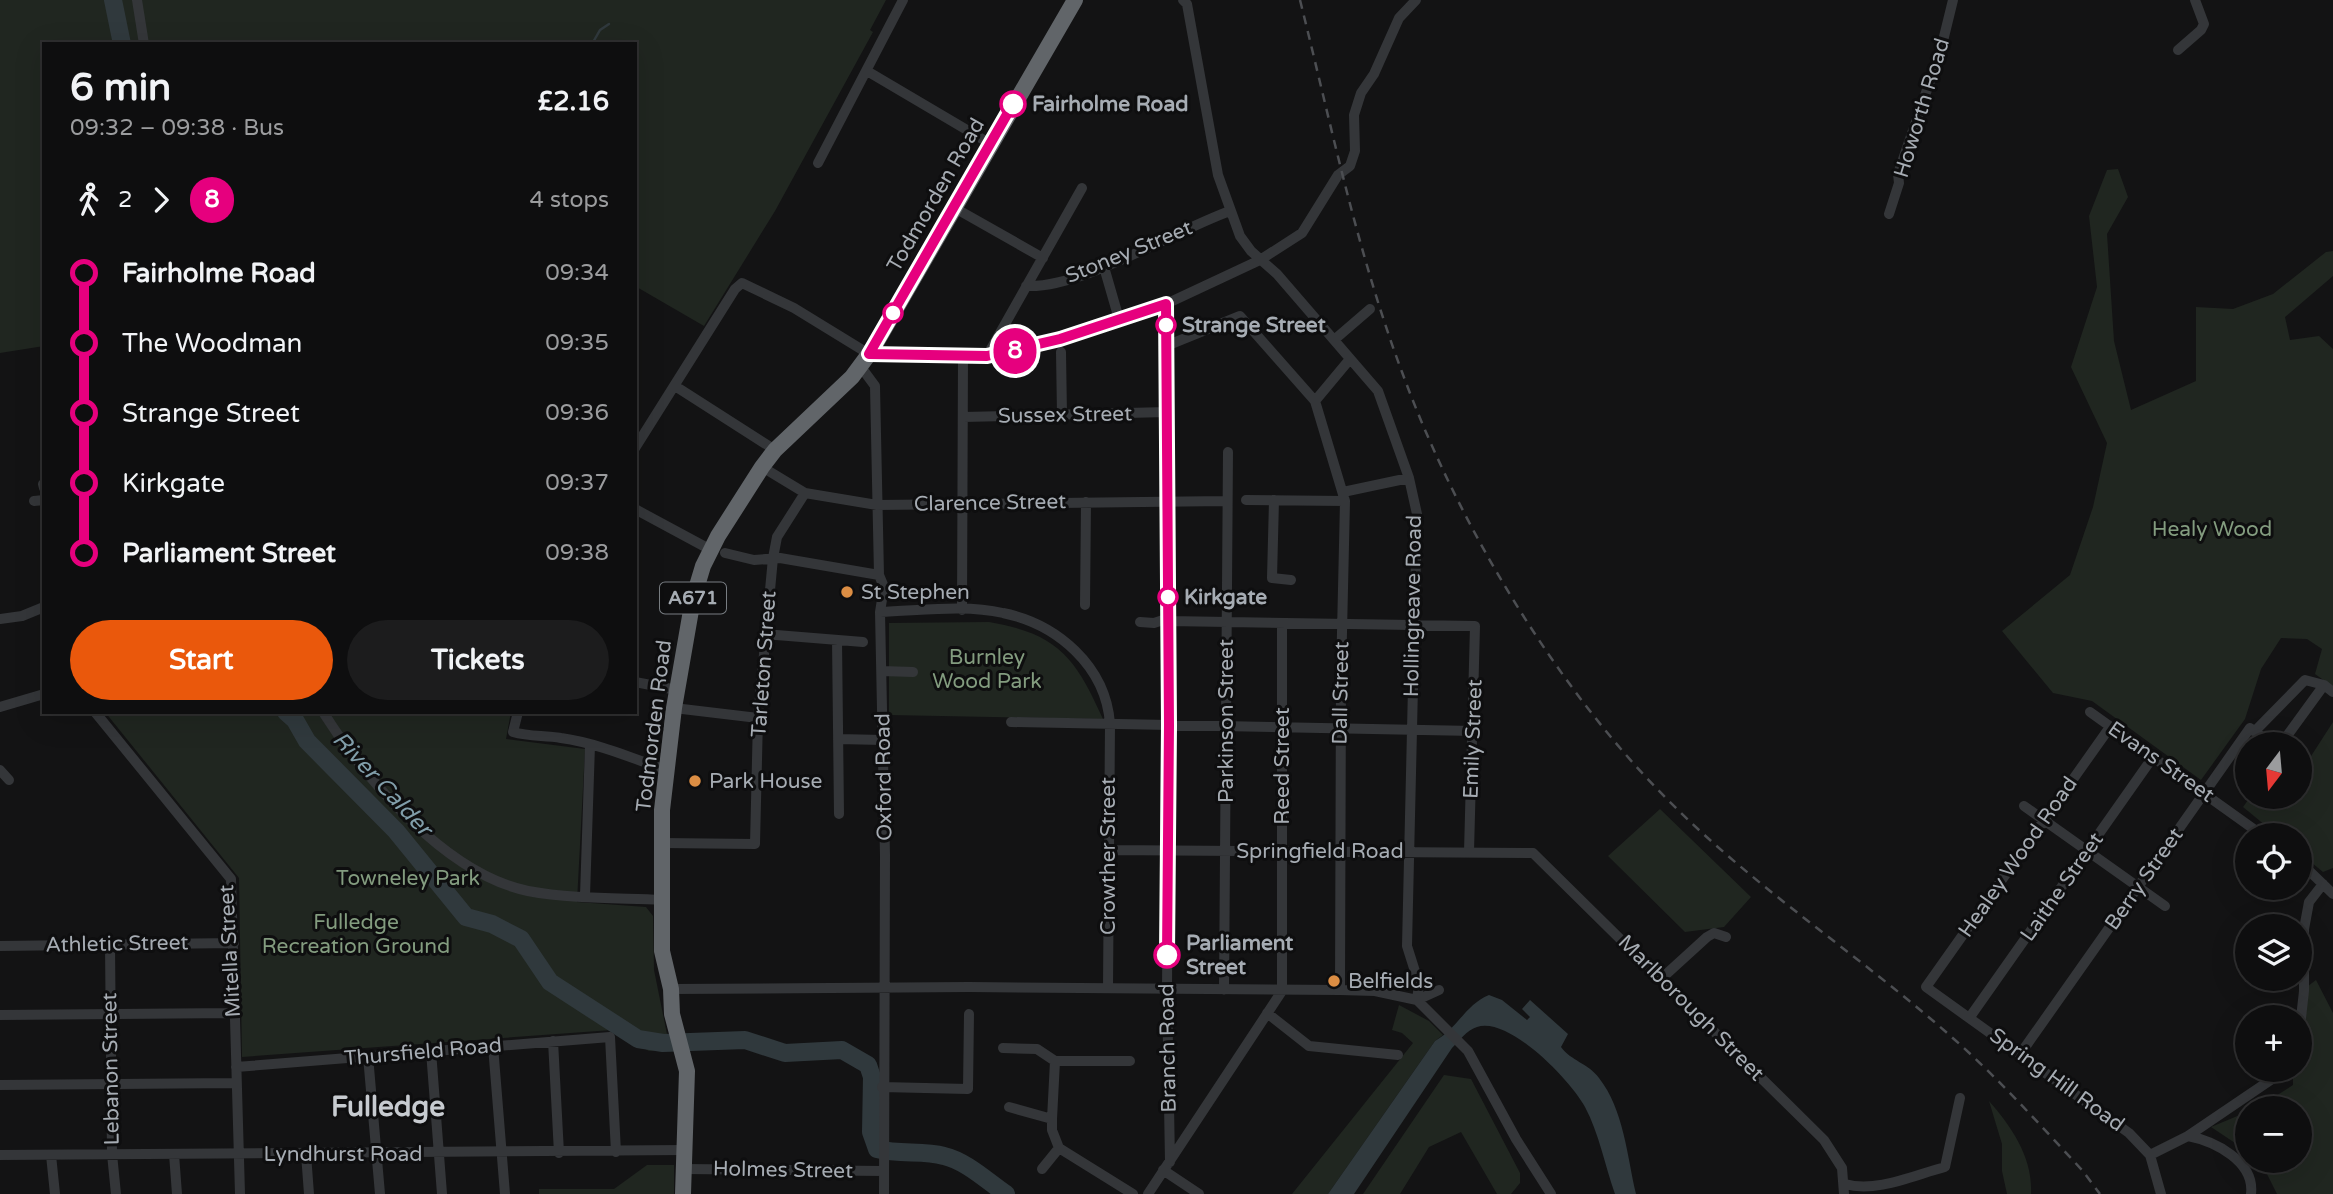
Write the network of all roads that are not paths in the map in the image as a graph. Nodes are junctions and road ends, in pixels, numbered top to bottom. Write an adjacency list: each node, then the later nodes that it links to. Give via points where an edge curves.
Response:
1 (137, 0): 8 (street)
2 (903, 0): 10 (street)
3 (1075, 0): 11 (highway, Todmorden Road / A671)
4 (1183, 0): 15 (street, Hollingreave Road)
5 (1416, 0): 18 (street, via 1399,18 1361,93 1354,115 1355,150 1350,166 1338,175 1302,233)
6 (1952, 0): 16 (street, Howorth Road)
7 (2195, 0): 9 (street, via 2202,30)
8 (144, 42)
9 (2178, 50)
10 (867, 71): 11 (street); 12 (street)
11 (989, 144): 14 (highway, Todmorden Road / A671)
12 (818, 163)
13 (1082, 188): 17 (street)
14 (953, 207): 17 (street); 30 (highway, Todmorden Road / A671)
15 (1230, 211): 18 (street, Hollingreave Road, via 1240,236); 19 (street, Stoney Street)
16 (1889, 214)
17 (1043, 258): 20 (street)
18 (1260, 260): 21 (street); 24 (street, Hollingreave Road)
19 (1104, 267): 20 (street, Stoney Street, via 1040,287); 23 (street)
20 (1027, 286): 27 (street)
21 (1166, 304): 23 (street); 25 (street, Branch Road)
22 (1370, 309): 24 (street)
23 (1119, 319): 27 (street)
24 (1334, 340): 29 (street, Hollingreave Road)
25 (1166, 346): 32 (street, via 1240,316); 33 (street, Branch Road)
26 (1061, 352): 34 (street)
27 (987, 356): 28 (street)
28 (962, 357): 30 (street); 35 (street)
29 (1350, 359): 32 (street); 40 (street, Hollingreave Road, via 1378,391)
30 (865, 360): 31 (street, via 742,283); 37 (highway, Todmorden Road / A671); 49 (street, Oxford Road, via 875,386)
31 (675, 386): 36 (street); 37 (street)
32 (1315, 401): 42 (street, Dall Street)
33 (1167, 412): 34 (street, Sussex Street); 45 (street, Branch Road)
34 (1062, 415): 35 (street, Sussex Street)
35 (963, 417): 48 (street)
36 (637, 445)
37 (775, 450): 39 (highway, Todmorden Road / A671)
38 (1228, 452): 46 (street, Parkinson Street)
39 (762, 467): 41 (street, Clarence Street); 51 (highway, Todmorden Road / A671)
40 (1409, 478): 42 (street); 65 (street, Hollingreave Road, via 1417,514)
41 (805, 493): 49 (street, Clarence Street); 52 (street, Tarleton Street, via 777,537)
42 (1344, 497): 44 (street); 64 (street, Dall Street)
43 (1246, 500): 44 (street)
44 (1274, 500): 54 (street, via 1272,578)
45 (1167, 501): 46 (street, Clarence Street); 47 (street, Clarence Street); 60 (street, Branch Road)
46 (1227, 501): 62 (street, Parkinson Street)
47 (1086, 502): 48 (street, Clarence Street); 55 (street)
48 (962, 503): 49 (street, Clarence Street); 57 (street)
49 (877, 505): 53 (street, Oxford Road)
50 (637, 510): 51 (street)
51 (718, 551): 52 (street, via 754,561); 73 (highway, Todmorden Road / A671, via 697,582)
52 (773, 558): 53 (street); 66 (street, Tarleton Street)
53 (879, 575): 58 (street, Oxford Road, via 884,587)
54 (1291, 580)
55 (1085, 606)
56 (42, 608): 59 (street)
57 (962, 610): 58 (street, Crowther Street); 83 (street, Crowther Street, via 1002,612 1062,638 1095,674 1109,708)
58 (880, 612): 69 (street, Oxford Road)
59 (0, 618)
60 (1169, 620): 61 (street); 62 (street); 84 (street, Branch Road)
61 (1140, 622)
62 (1226, 623): 63 (street); 85 (street, Parkinson Street)
63 (1282, 624): 64 (street); 86 (street, Reed Street)
64 (1342, 625): 65 (street); 88 (street, Dall Street)
65 (1413, 626): 89 (street, Hollingreave Road); 90 (street, Emily Street, via 1475,626)
66 (764, 634): 67 (street); 81 (street, Tarleton Street)
67 (837, 640): 68 (street); 93 (street)
68 (863, 642)
69 (883, 671): 70 (street); 94 (street, Oxford Road)
70 (914, 672)
71 (637, 682): 73 (street)
72 (2328, 688): 91 (street, via 2305,680); 92 (street)
73 (677, 690): 76 (highway, Todmorden Road / A671)
74 (42, 695): 75 (street)
75 (0, 707)
76 (674, 708): 81 (street); 97 (highway, Todmorden Road / A671)
77 (2090, 712): 87 (street, Evans Street)
78 (97, 714): 123 (street, Mitella Street, via 231,879)
79 (324, 714): 119 (street, via 347,750 383,790 466,865 525,890)
80 (518, 714): 95 (street, via 513,732)
81 (758, 718): 105 (street, Tarleton Street, via 755,844)
82 (1011, 722): 83 (street)
83 (1110, 724): 84 (street); 106 (street, Crowther Street)
84 (1169, 725): 85 (street); 107 (street, Branch Road)
85 (1226, 726): 86 (street); 108 (street, Parkinson Street)
86 (1282, 727): 88 (street); 109 (street, Reed Street)
87 (2110, 727): 96 (street, Evans Street); 103 (street, Healey Wood Road)
88 (1341, 729): 89 (street); 110 (street, Dall Street)
89 (1412, 730): 90 (street); 111 (street, Hollingreave Road)
90 (1474, 731): 113 (street, Emily Street)
91 (2255, 731): 100 (street, Berry Street, via 2250,728)
92 (2291, 732)
93 (838, 739): 94 (street); 102 (street)
94 (883, 740): 127 (street, Oxford Road)
95 (590, 745): 97 (street); 119 (street)
96 (2154, 757): 100 (street, Evans Street); 112 (street, Laithe Street)
97 (666, 770): 105 (highway, Todmorden Road / A671)
98 (0, 771): 99 (street)
99 (9, 780)
100 (2204, 793): 104 (street, Evans Street); 117 (street, Berry Street)
101 (2024, 806): 103 (street)
102 (838, 814)
103 (2044, 820): 112 (street); 128 (street, Healey Wood Road)
104 (2245, 823)
105 (662, 843): 120 (highway, Todmorden Road / A671)
106 (1108, 850): 107 (street, Springfield Road); 129 (street, Crowther Street)
107 (1168, 850): 108 (street, Springfield Road); 131 (street, Branch Road)
108 (1224, 850): 109 (street, Springfield Road); 132 (street, Parkinson Street)
109 (1282, 851): 110 (street, Springfield Road); 135 (street, Reed Street)
110 (1340, 851): 111 (street, Springfield Road); 133 (street, Dall Street)
111 (1410, 851): 113 (street, Springfield Road); 136 (street, Hollingreave Road, via 1407,946 1419,984)
112 (2087, 851): 117 (street); 143 (street, Laithe Street)
113 (1469, 852): 114 (street, Springfield Road)
114 (1533, 853): 126 (street, Marlborough Street)
115 (2312, 873): 116 (street)
116 (2323, 884): 118 (street); 137 (street, via 2309,902 2304,929)
117 (2138, 887): 121 (street); 148 (street, Berry Street)
118 (2333, 894)
119 (585, 896): 120 (street)
120 (661, 900): 130 (highway, Todmorden Road / A671, via 662,951)
121 (2165, 906)
122 (1726, 937): 126 (street, via 1714,933 1707,937)
123 (234, 943): 124 (street, Athletic Street); 138 (street, Mitella Street)
124 (110, 944): 125 (street, Athletic Street); 140 (street, Lebanon Street)
125 (0, 946)
126 (1662, 978): 181 (street, Marlborough Street, via 1824,1140 1842,1168)
127 (882, 987): 129 (street); 130 (street); 158 (street, Oxford Road)
128 (1926, 987): 143 (street, Spring Hill Road)
129 (1108, 988): 131 (street)
130 (671, 989): 164 (highway, Todmorden Road / A671, via 672,1014 687,1071)
131 (1167, 989): 132 (street); 177 (street, Branch Road)
132 (1224, 990): 135 (street)
133 (1340, 990): 135 (street); 136 (street, via 1375,991)
134 (1439, 990): 136 (street)
135 (1282, 992): 139 (street)
136 (1417, 1000): 195 (street, via 1468,1051)
137 (2302, 1005)
138 (233, 1013): 140 (street); 153 (street, Mitella Street)
139 (1267, 1013): 149 (street, via 1309,1046); 177 (street)
140 (111, 1014): 142 (street); 156 (street, Lebanon Street)
141 (969, 1014): 158 (street, via 968,1089)
142 (0, 1015)
143 (1970, 1017): 148 (street, Spring Hill Road)
144 (553, 1041): 145 (street, Thursfield Road); 165 (street, Thursfield Road, via 610,1037); 168 (street)
145 (493, 1046): 147 (street, Thursfield Road); 167 (street)
146 (1003, 1048): 151 (street, via 1037,1049)
147 (431, 1051): 150 (street, Thursfield Road); 166 (street)
148 (2021, 1052): 176 (street, Spring Hill Road, via 2129,1132)
149 (1398, 1055)
150 (368, 1056): 153 (street, Thursfield Road); 172 (street)
151 (1055, 1061): 152 (street); 161 (street)
152 (1130, 1061)
153 (236, 1067): 155 (street, Mitella Street)
154 (2268, 1082): 162 (street)
155 (235, 1083): 156 (street); 175 (street, Mitella Street)
156 (111, 1084): 157 (street); 169 (street, Lebanon Street)
157 (0, 1085)
158 (882, 1087): 178 (street, Oxford Road)
159 (1960, 1098): 181 (street, via 1945,1167)
160 (1009, 1107): 161 (street)
161 (1052, 1119): 163 (street)
162 (2188, 1136): 176 (street); 197 (street, via 2205,1139 2234,1156 2252,1186)
163 (1059, 1148): 180 (street); 192 (street)
164 (686, 1150): 165 (street, Lyndhurst Road); 179 (highway, Todmorden Road / A671)
165 (616, 1152): 168 (street, Lyndhurst Road)
166 (439, 1153): 167 (street, Lyndhurst Road); 172 (street, Lyndhurst Road); 188 (street)
167 (502, 1153): 168 (street, Lyndhurst Road); 189 (street)
168 (559, 1153)
169 (112, 1154): 170 (street, Lyndhurst Road); 174 (street, Lyndhurst Road); 183 (street, Lebanon Street)
170 (174, 1154): 175 (street, Lyndhurst Road); 184 (street)
171 (306, 1154): 172 (street, Lyndhurst Road); 175 (street, Lyndhurst Road); 186 (street)
172 (377, 1154): 187 (street)
173 (0, 1155): 174 (street, Lyndhurst Road)
174 (51, 1155): 182 (street)
175 (237, 1155): 185 (street, Mitella Street)
176 (2150, 1155): 196 (street, Spring Hill Road)
177 (1167, 1166): 193 (street); 194 (street)
178 (883, 1167): 179 (street, Holmes Street); 191 (street, Oxford Road)
179 (683, 1169): 190 (highway, Todmorden Road / A671)
180 (1042, 1169)
181 (1844, 1189)
182 (55, 1194)
183 (116, 1194)
184 (177, 1194)
185 (240, 1194)
186 (309, 1194)
187 (380, 1194)
188 (442, 1194)
189 (505, 1194)
190 (683, 1194)
191 (884, 1194)
192 (1133, 1194)
193 (1148, 1194)
194 (1199, 1194)
195 (1551, 1194)
196 (2161, 1194)
197 (2251, 1194)

